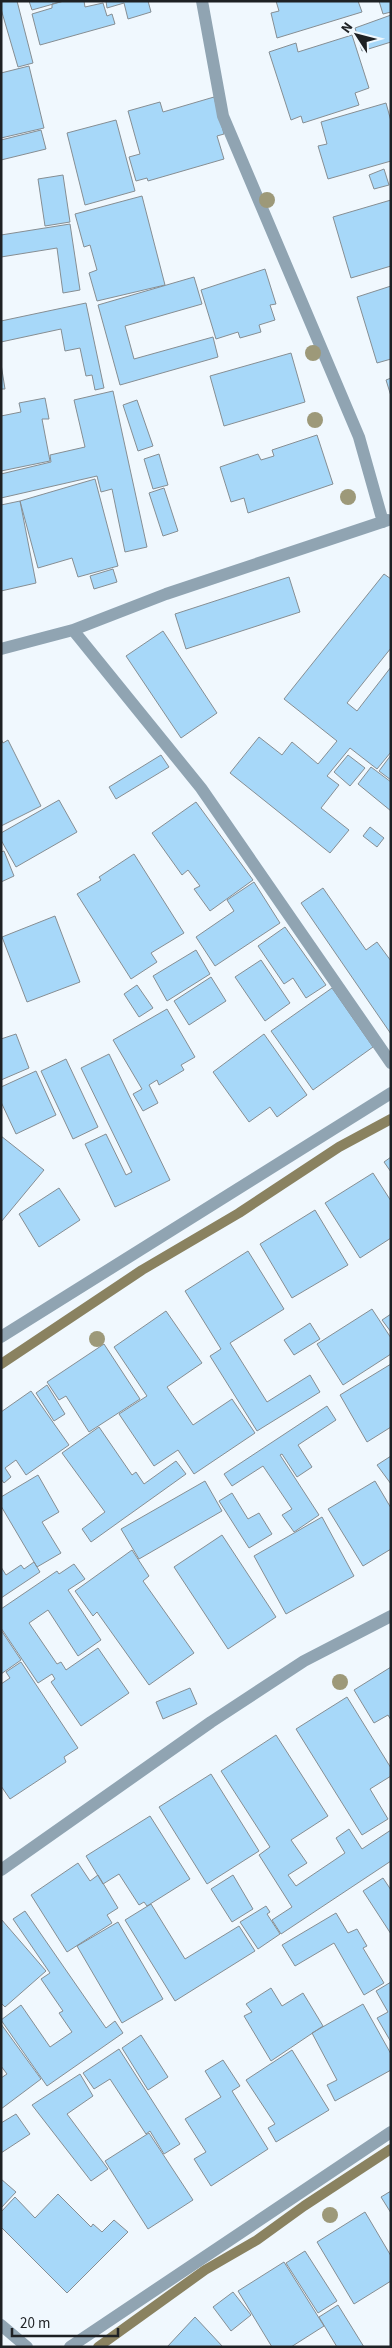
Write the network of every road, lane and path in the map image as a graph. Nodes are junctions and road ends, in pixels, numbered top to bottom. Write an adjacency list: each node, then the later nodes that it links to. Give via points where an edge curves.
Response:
1 (202, 1): 2 (street, via 223,116 359,436)
2 (387, 521): 3 (street, via 166,594)
3 (73, 630): 4 (street); 5 (street, via 201,788)
4 (1, 648)
5 (391, 1063)
6 (391, 1093): 7 (street)
7 (1, 1337)
8 (391, 1616): 9 (street, via 288,1671)
9 (1, 1870)
10 (391, 2132): 13 (street)
11 (1, 2325): 12 (street)
12 (26, 2347)
13 (70, 2347)

